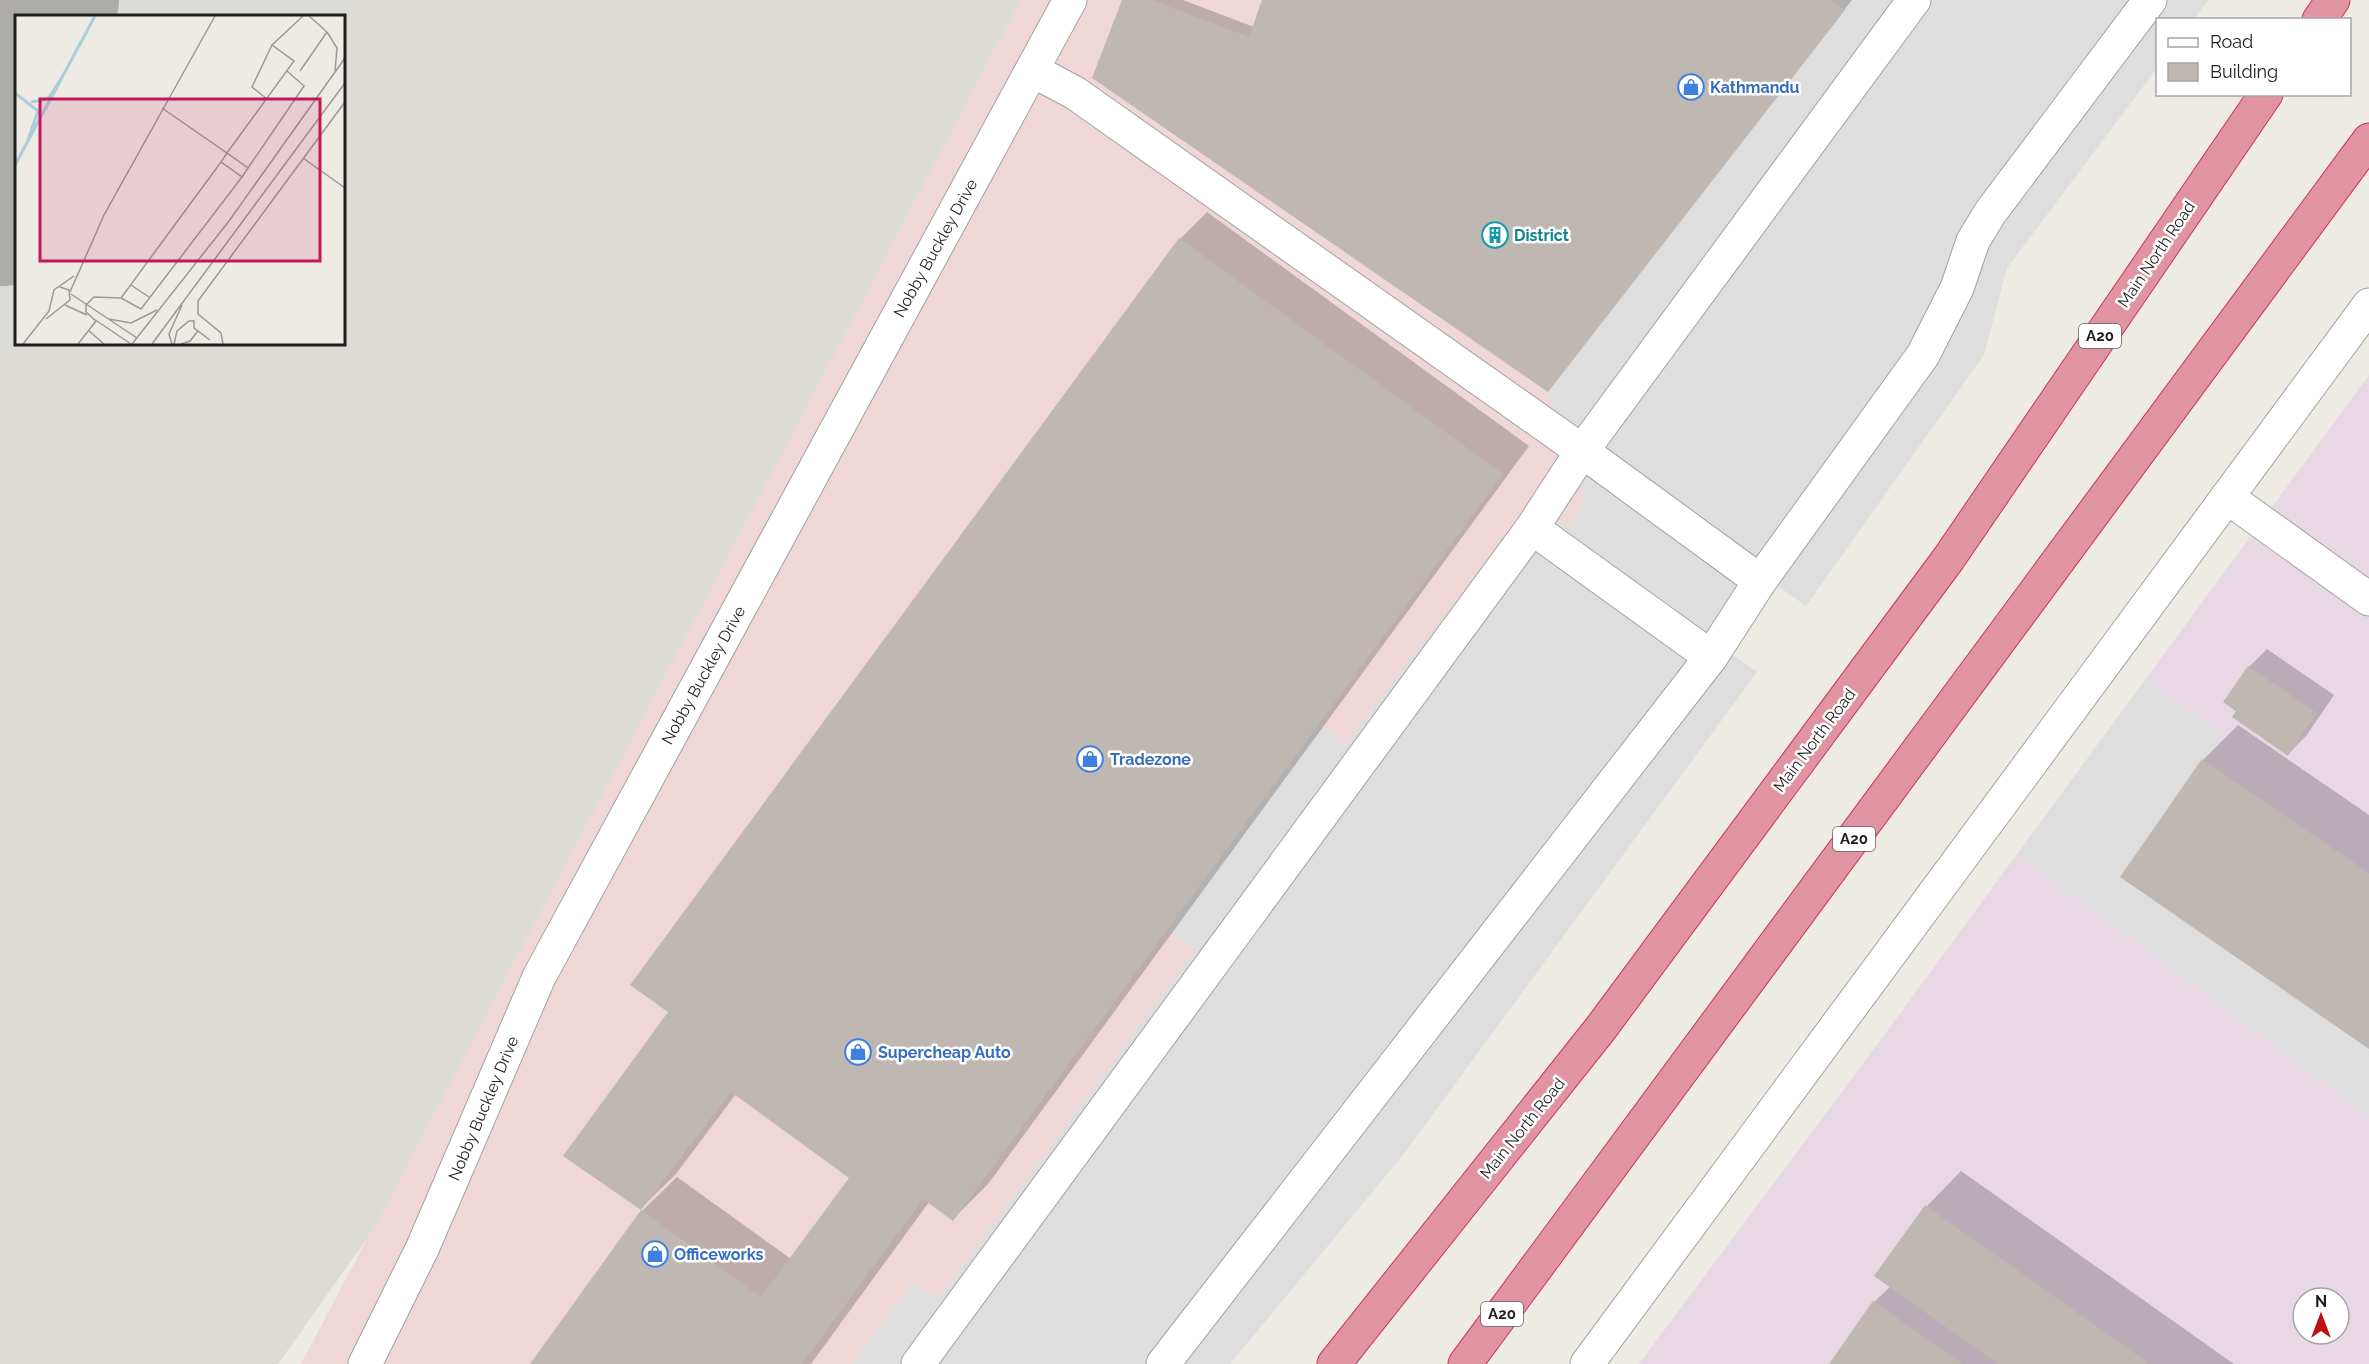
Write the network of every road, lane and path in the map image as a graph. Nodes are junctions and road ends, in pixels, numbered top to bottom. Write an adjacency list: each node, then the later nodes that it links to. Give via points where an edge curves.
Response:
1 (1070, 0): 6 (street, Nobby Buckley Drive)
2 (1914, 0): 10 (street)
3 (2150, 0): 13 (street, via 1990,213 1973,241 1956,288 1923,354)
4 (2333, 0): 5 (highway)
5 (2320, 18)
6 (1032, 70): 10 (street, via 1075,93); 16 (street, Nobby Buckley Drive, via 539,977 422,1250)
7 (2265, 96): 19 (highway, Main North Road / A20, via 1949,558 1601,1029)
8 (2369, 140): 20 (highway, A20)
9 (2369, 305): 11 (street)
10 (1582, 451): 12 (street); 13 (street)
11 (2227, 498): 14 (street); 21 (street)
12 (1532, 528): 15 (street); 17 (street)
13 (1760, 581): 15 (street)
14 (2369, 599)
15 (1711, 657): 18 (street)
16 (365, 1364)
17 (918, 1364)
18 (1163, 1364)
19 (1334, 1364)
20 (1465, 1364)
21 (1587, 1364)

